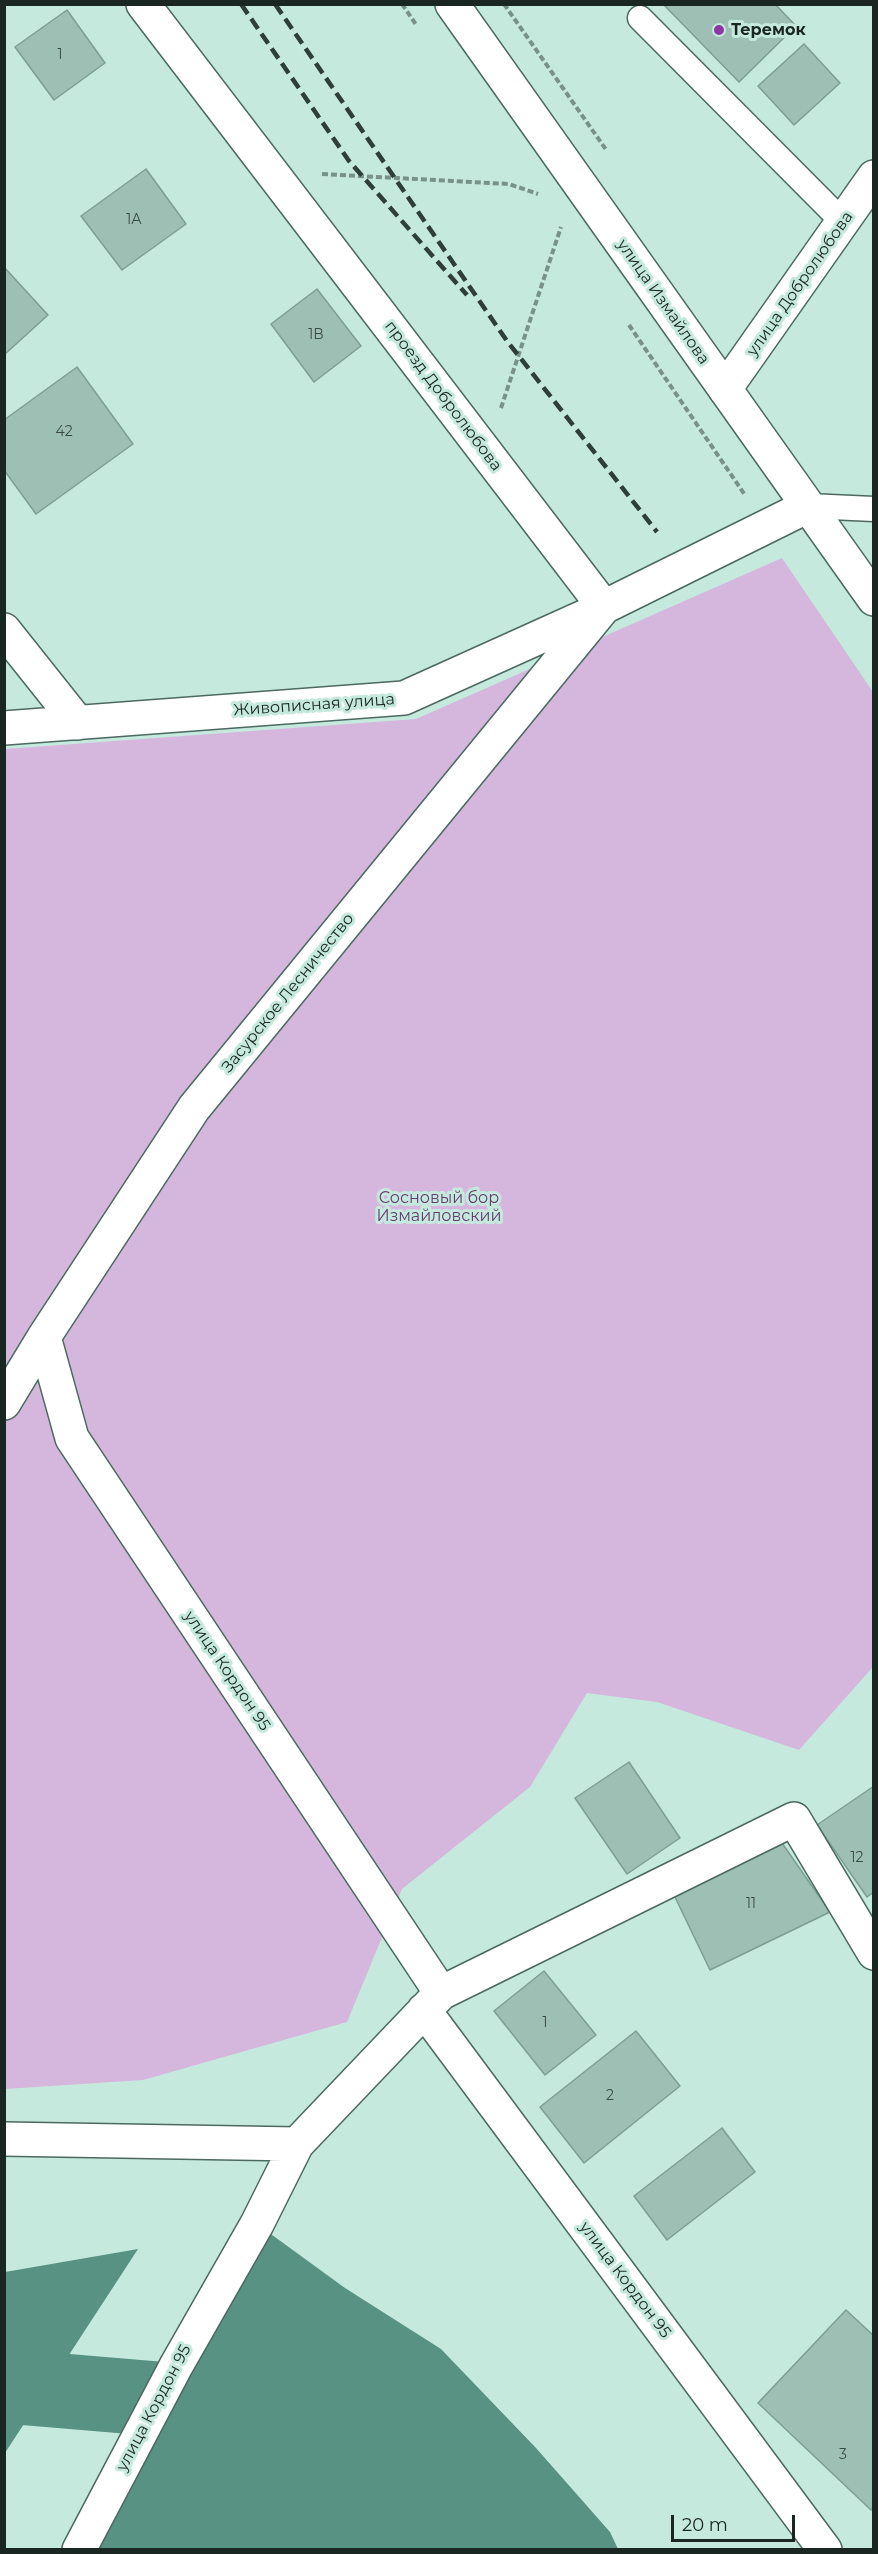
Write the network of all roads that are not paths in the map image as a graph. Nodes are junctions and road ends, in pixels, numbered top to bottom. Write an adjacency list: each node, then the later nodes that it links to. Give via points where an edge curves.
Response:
1 (143, 4): 10 (street, проезд Добролюбова)
2 (452, 4): 6 (street, улица Измайлова)
3 (640, 18): 5 (lane)
4 (873, 177): 5 (street, улица Добролюбова)
5 (843, 222): 6 (street, улица Добролюбова)
6 (725, 389): 7 (street, улица Измайлова)
7 (808, 506): 8 (lane); 9 (street, улица Измайлова); 10 (street)
8 (873, 509)
9 (873, 598)
10 (604, 607): 12 (street, Живописная улица, via 404,698); 14 (street, Засурское Лесничество, via 194,1108)
11 (4, 630): 12 (street)
12 (78, 723): 13 (street, Живописная улица)
13 (4, 728)
14 (44, 1337): 15 (street, Засурское Лесничество); 17 (street, улица Кордон 95, via 72,1438)
15 (4, 1403)
16 (873, 1953): 17 (street, улица Кордон 95, via 794,1819)
17 (433, 2001): 19 (street, улица Кордон 95); 21 (street, улица Кордон 95)
18 (4, 2139): 19 (street)
19 (297, 2144): 20 (street, улица Кордон 95)
20 (79, 2550)
21 (825, 2550)

